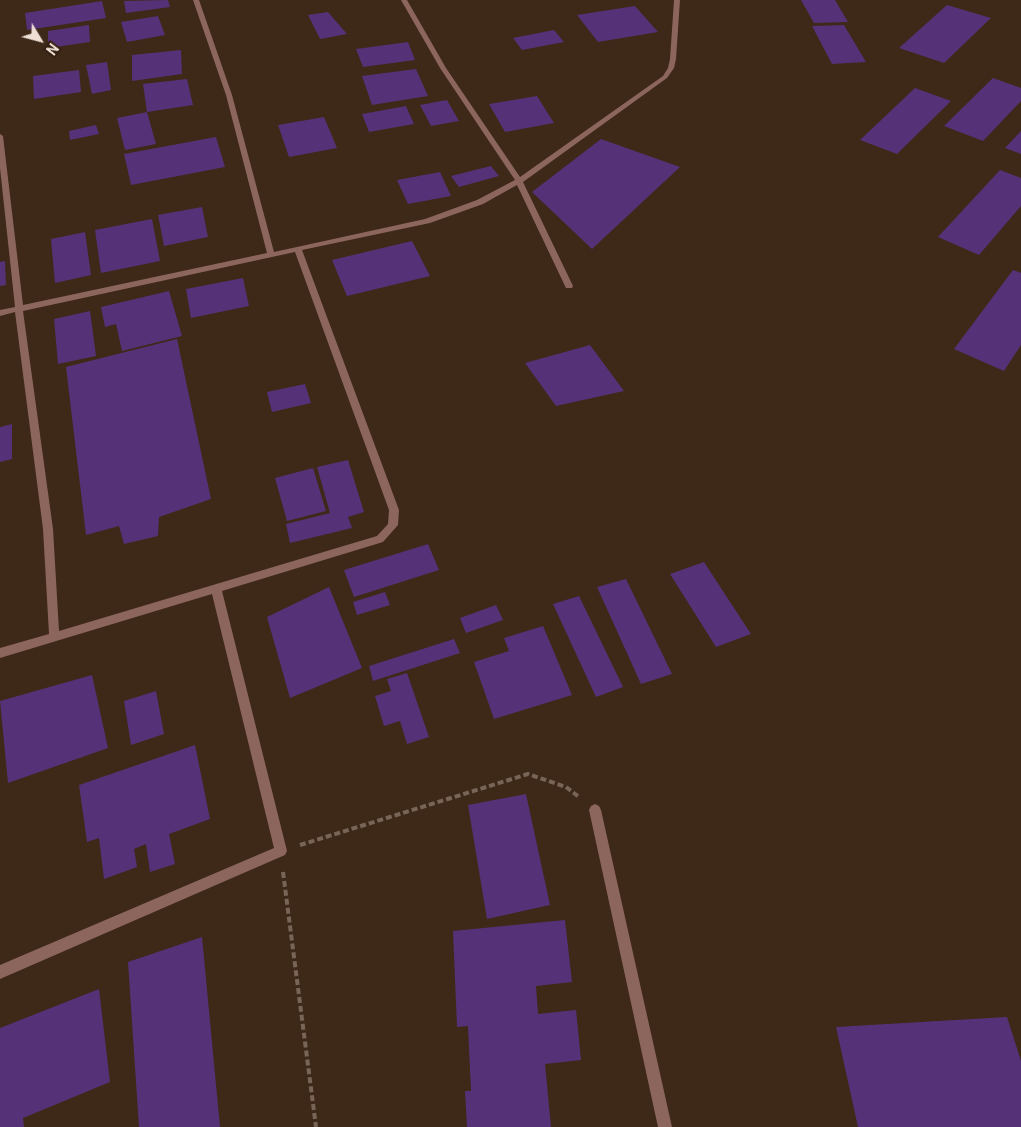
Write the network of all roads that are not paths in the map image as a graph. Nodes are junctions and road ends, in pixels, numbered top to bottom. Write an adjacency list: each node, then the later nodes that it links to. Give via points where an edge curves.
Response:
1 (196, 0): 7 (street, via 229,95)
2 (404, 0): 5 (street, via 443,68)
3 (677, 0): 5 (street, via 672,68 665,77)
4 (0, 136): 9 (street)
5 (519, 182): 6 (street, via 480,202 427,221); 8 (street)
6 (298, 249): 7 (street); 11 (street, via 394,510 393,525 380,539)
7 (271, 255): 9 (street)
8 (569, 286)
9 (19, 309): 10 (street); 12 (street, via 48,529)
10 (0, 314)
11 (216, 588): 12 (street); 15 (street, via 281,851)
12 (54, 636): 13 (street)
13 (0, 653)
14 (595, 810): 16 (street)
15 (0, 972)
16 (665, 1127)

